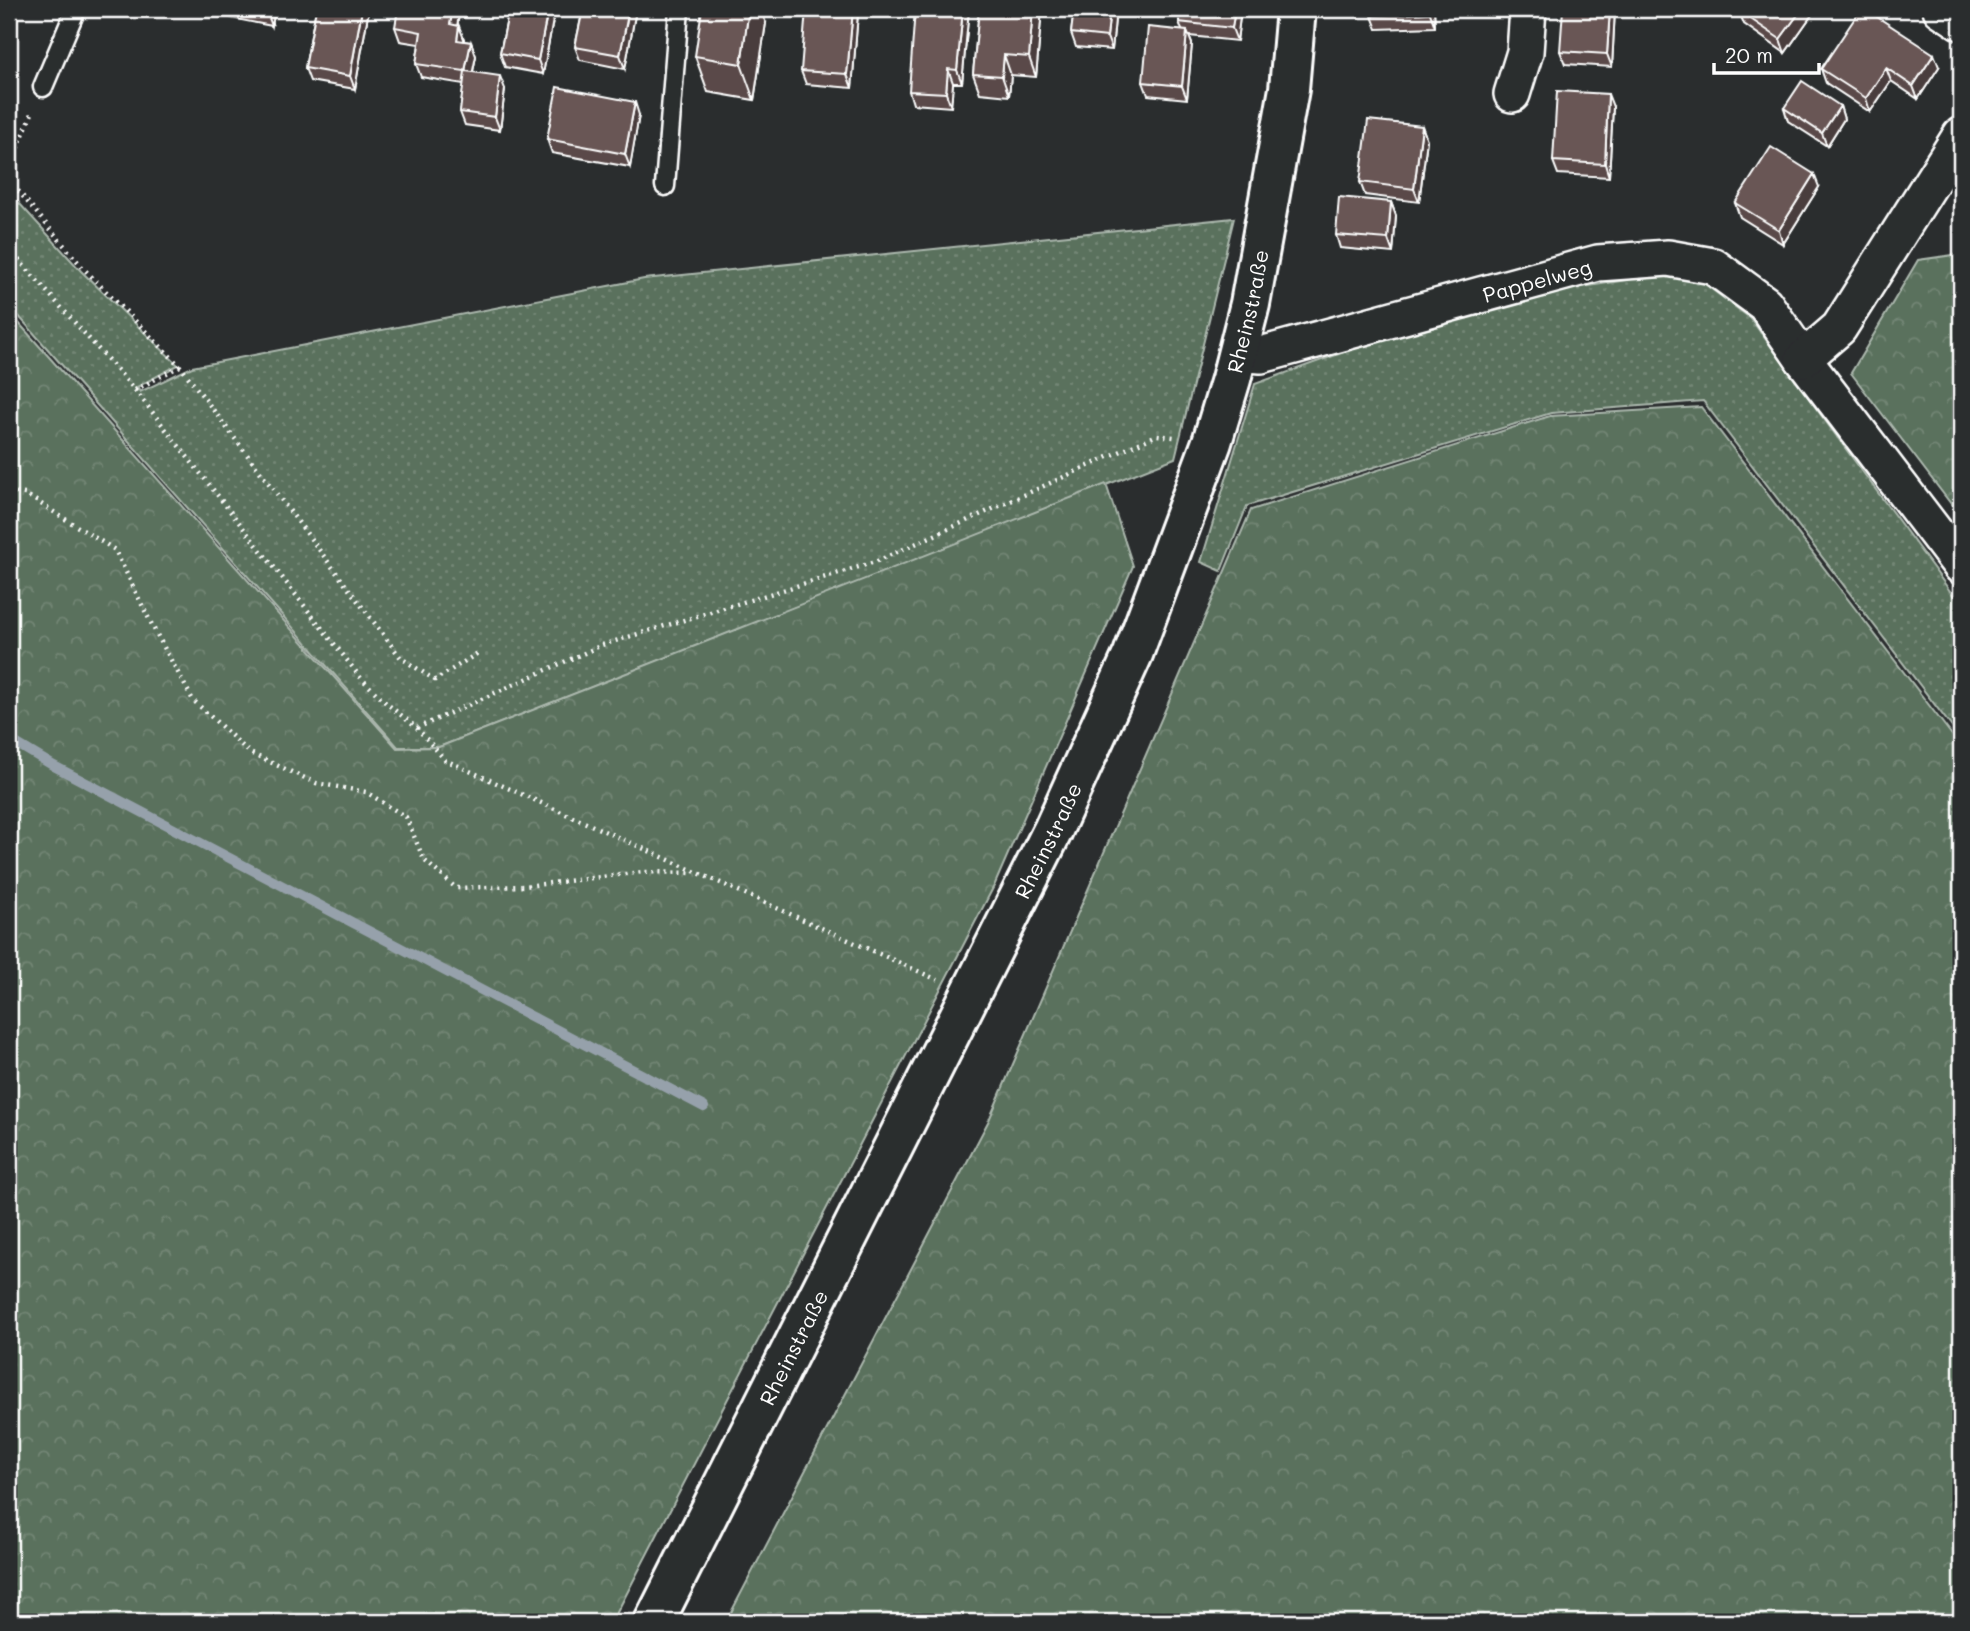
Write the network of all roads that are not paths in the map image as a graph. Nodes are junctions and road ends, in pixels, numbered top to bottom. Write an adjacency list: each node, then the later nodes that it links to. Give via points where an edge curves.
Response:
1 (76, 9): 7 (lane)
2 (679, 9): 10 (lane)
3 (1297, 9): 11 (main road, Rheinstraße, via 1289,89)
4 (1528, 9): 8 (street, via 1524,52)
5 (1941, 9): 6 (street)
6 (1961, 22)
7 (43, 87)
8 (1512, 94)
9 (1961, 135): 12 (street, via 1839,328)
10 (665, 186)
11 (1237, 353): 12 (street, Pappelweg, via 1261,355 1598,263 1668,258 1713,266 1765,304); 14 (main road, Rheinstraße, via 1212,442 1133,654 1053,830)
12 (1803, 359): 13 (street, Pappelweg)
13 (1961, 566)
14 (654, 1622)

